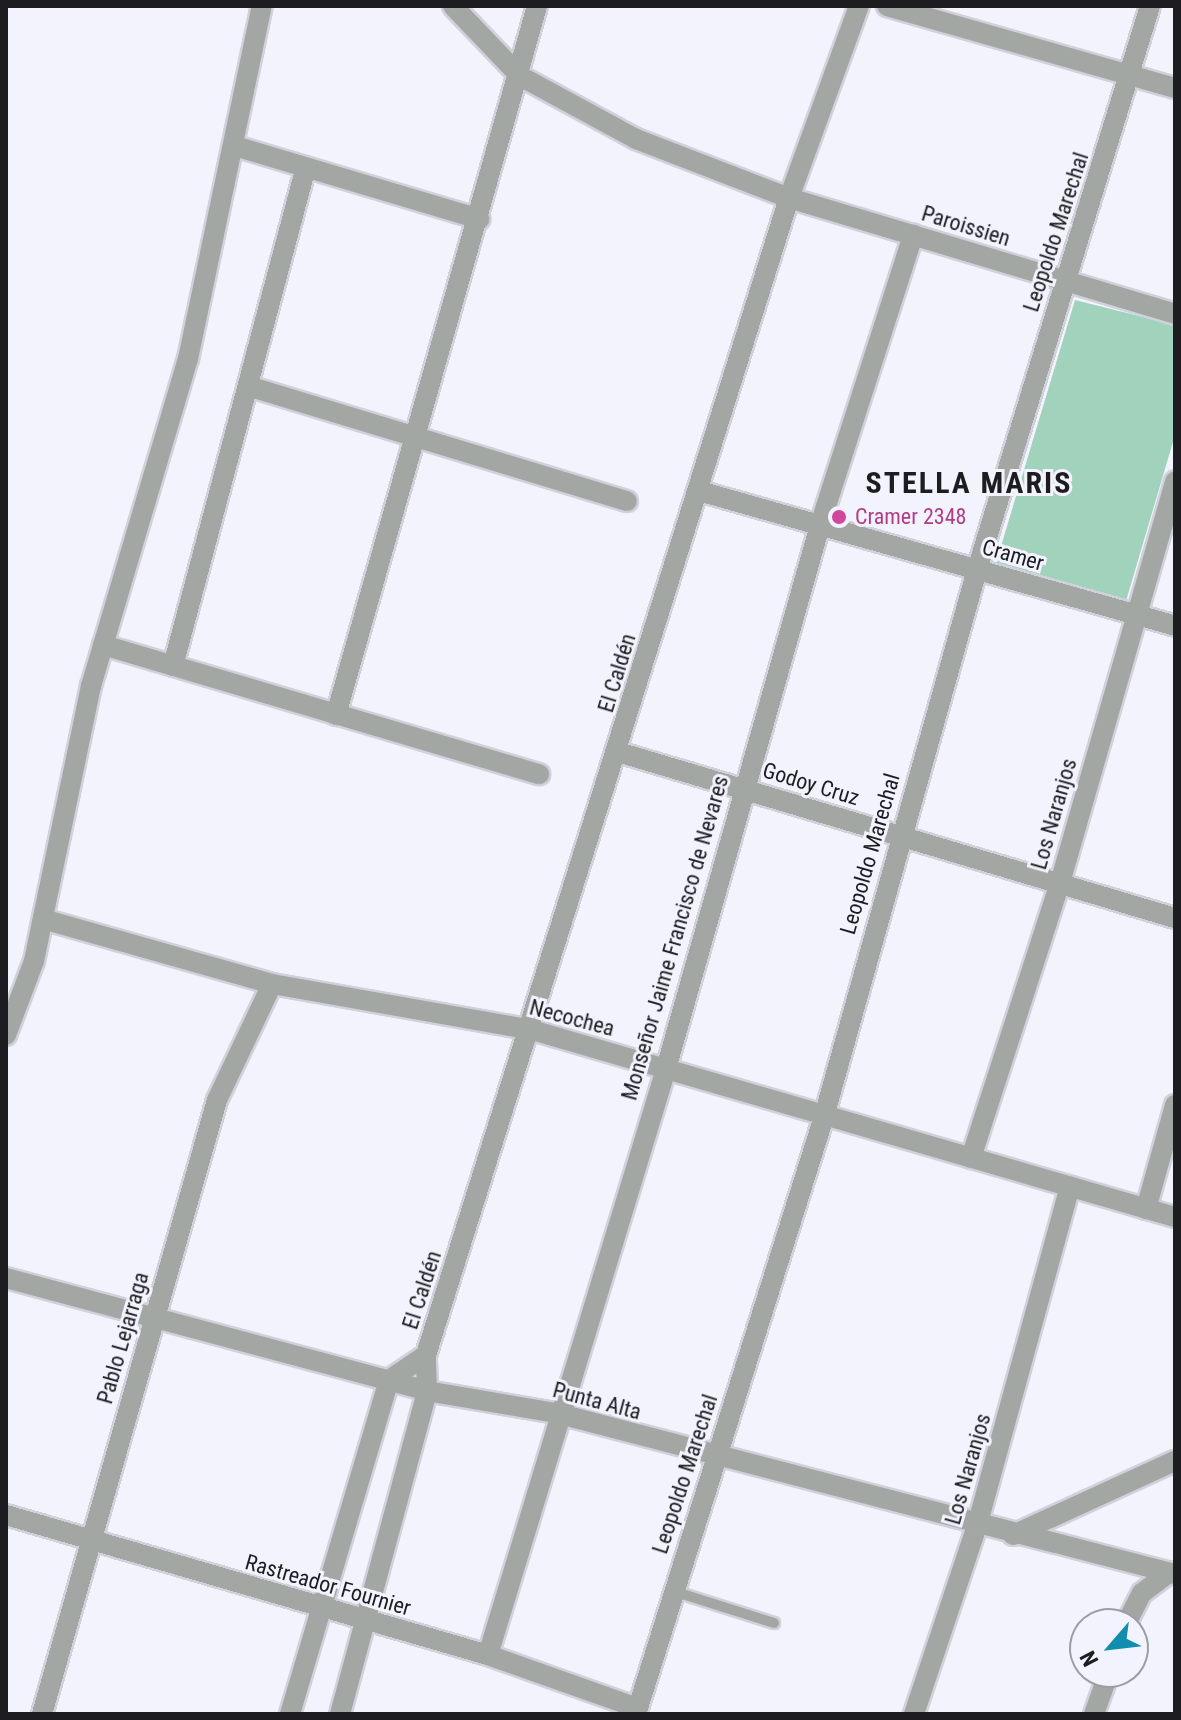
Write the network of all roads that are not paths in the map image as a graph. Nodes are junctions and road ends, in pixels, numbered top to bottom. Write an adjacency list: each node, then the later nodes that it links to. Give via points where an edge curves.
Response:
1 (262, 6): 10 (street)
2 (453, 6): 8 (street, Paroissien)
3 (537, 6): 8 (street)
4 (859, 6): 12 (street, El Caldén)
5 (887, 6): 7 (street)
6 (1150, 6): 7 (street, Leopoldo Marechal)
7 (1132, 75): 9 (street); 15 (street, Leopoldo Marechal)
8 (520, 76): 12 (street, Paroissien, via 636,139); 13 (street)
9 (1175, 88)
10 (238, 147): 11 (street); 26 (street, via 188,359)
11 (306, 167): 13 (street); 17 (street)
12 (789, 198): 14 (street, Paroissien); 20 (street, El Caldén)
13 (479, 219): 18 (street)
14 (913, 235): 15 (street, Paroissien); 22 (street, Monseñor Jaime Francisco de Nevares)
15 (1065, 281): 16 (street, Paroissien); 23 (street, Leopoldo Marechal)
16 (1175, 314)
17 (248, 386): 18 (street); 27 (street)
18 (416, 436): 21 (street); 28 (street)
19 (1175, 481): 24 (street, Los Naranjos)
20 (699, 491): 22 (street, Cramer); 29 (street, El Caldén)
21 (627, 501)
22 (820, 525): 23 (street, Cramer); 31 (street, Monseñor Jaime Francisco de Nevares)
23 (977, 570): 24 (street, Cramer); 32 (street, Leopoldo Marechal)
24 (1136, 614): 25 (street, Cramer); 33 (street, Los Naranjos)
25 (1175, 626)
26 (103, 645): 27 (street); 35 (street)
27 (173, 666): 28 (street)
28 (336, 715): 30 (street)
29 (618, 752): 31 (street, Godoy Cruz); 37 (street, El Caldén)
30 (539, 774)
31 (741, 788): 32 (street, Godoy Cruz); 39 (street, Monseñor Jaime Francisco de Nevares)
32 (900, 836): 33 (street, Godoy Cruz); 41 (street, Leopoldo Marechal)
33 (1060, 883): 34 (street, Godoy Cruz); 42 (street, Los Naranjos)
34 (1175, 918)
35 (43, 919): 36 (street, Necochea); 38 (street)
36 (272, 984): 37 (street, Necochea); 47 (street, Pablo Lejarraga, via 217,1100)
37 (532, 1030): 39 (street, Necochea); 48 (street, El Caldén)
38 (6, 1035)
39 (666, 1069): 41 (street, Necochea); 51 (street, Monseñor Jaime Francisco de Nevares)
40 (1175, 1105): 44 (street)
41 (823, 1120): 42 (street, Necochea); 52 (street, Leopoldo Marechal)
42 (971, 1158): 43 (street, Necochea)
43 (1070, 1187): 44 (street, Necochea); 55 (street, Los Naranjos)
44 (1146, 1209): 45 (street, Necochea)
45 (1175, 1217)
46 (6, 1278): 47 (street, Punta Alta)
47 (154, 1320): 49 (street, Punta Alta); 57 (street, Pablo Lejarraga)
48 (426, 1355): 49 (street, El Caldén); 50 (street, El Caldén)
49 (389, 1380): 50 (street, Punta Alta); 60 (street)
50 (427, 1391): 51 (street, Punta Alta); 62 (street, El Caldén)
51 (556, 1413): 52 (street, Punta Alta); 64 (street, Monseñor Jaime Francisco de Nevares)
52 (715, 1458): 55 (street, Punta Alta); 59 (street, Leopoldo Marechal)
53 (1175, 1461): 56 (street)
54 (6, 1515): 57 (street, Rastreador Fournier)
55 (977, 1526): 56 (street, Punta Alta); 70 (street, Los Naranjos)
56 (1013, 1535): 58 (street, Punta Alta)
57 (90, 1543): 60 (street, Rastreador Fournier); 67 (street, Pablo Lejarraga)
58 (1172, 1573): 61 (street, via 1142,1593)
59 (673, 1591): 63 (lane); 66 (street, Leopoldo Marechal)
60 (322, 1608): 62 (street, Rastreador Fournier); 68 (street)
61 (1134, 1608)
62 (368, 1622): 64 (street, Rastreador Fournier); 69 (street, El Caldén)
63 (774, 1623)
64 (488, 1655): 66 (street, Rastreador Fournier)
65 (1103, 1688): 71 (street)
66 (636, 1710)
67 (42, 1714)
68 (290, 1714)
69 (340, 1714)
70 (914, 1714)
71 (1094, 1714)

